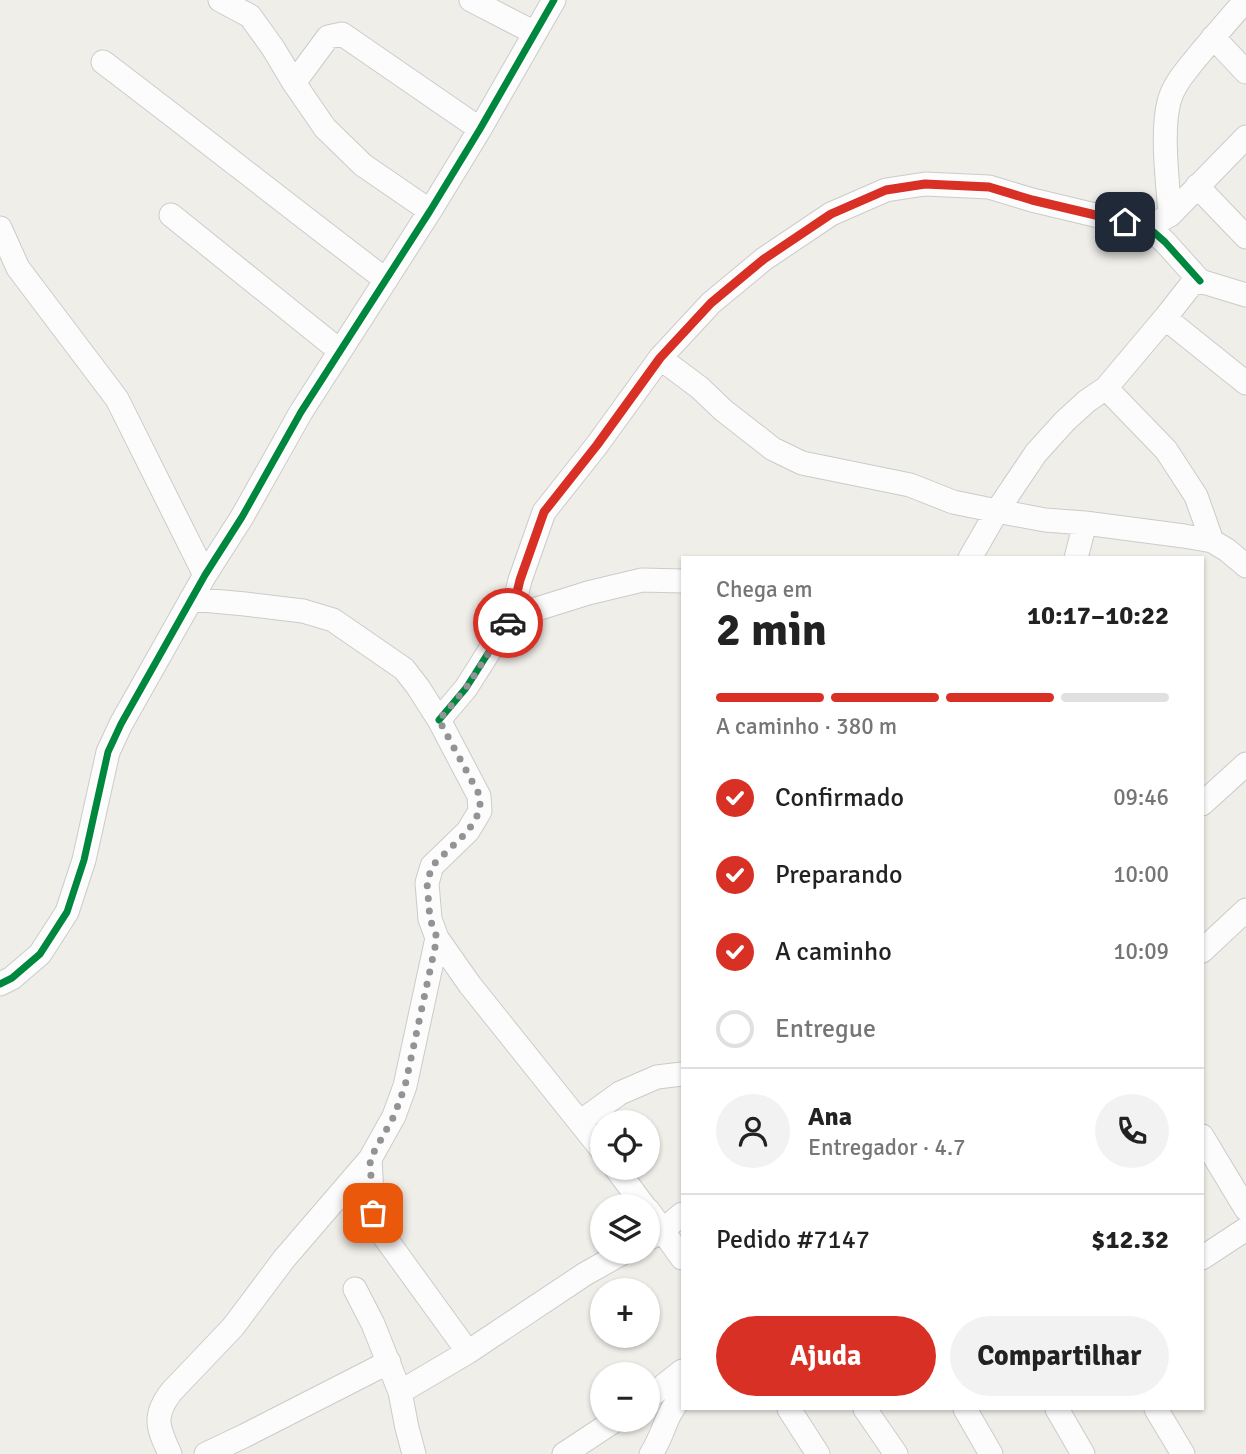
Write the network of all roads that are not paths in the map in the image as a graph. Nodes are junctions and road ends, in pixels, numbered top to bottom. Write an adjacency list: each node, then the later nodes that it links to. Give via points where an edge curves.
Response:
1 (220, 0): 9 (street, via 250,16)
2 (471, 0): 5 (street)
3 (554, 0): 5 (street)
4 (1245, 0): 6 (street)
5 (536, 33): 10 (street)
6 (1213, 37): 8 (street); 15 (street, via 1169,100)
7 (103, 62): 19 (street)
8 (1246, 72)
9 (294, 83): 10 (street, via 328,37 342,34); 13 (street, via 325,128 363,166)
10 (480, 129): 13 (street)
11 (1246, 137): 12 (street)
12 (1197, 186): 15 (street); 18 (street)
13 (430, 211): 19 (street)
14 (171, 215): 23 (street)
15 (1170, 215): 17 (street)
16 (0, 228): 33 (street, via 18,268 117,400)
17 (1149, 228): 20 (street); 24 (street, via 989,187 925,184 886,190 831,214 764,259 711,303)
18 (1246, 237)
19 (386, 280): 23 (street)
20 (1200, 281): 21 (street); 22 (street, via 1191,285)
21 (1246, 295)
22 (1165, 318): 25 (street); 26 (street)
23 (340, 351): 33 (street)
24 (660, 358): 27 (street, via 773,449 802,463 910,485 953,502); 36 (street, via 544,512)
25 (1246, 383)
26 (1106, 388): 27 (street, via 1050,437); 29 (street, via 1166,450 1196,496)
27 (996, 511): 28 (street); 30 (street)
28 (1085, 523): 29 (street); 31 (street)
29 (1212, 541): 32 (street)
30 (971, 556)
31 (1077, 556)
32 (1246, 566)
33 (205, 575): 35 (street)
34 (681, 581): 36 (street, via 642,580)
35 (191, 600): 37 (street, via 303,611 333,621 404,669); 43 (street, via 108,752 68,912 40,954)
36 (511, 617): 37 (street, via 466,688)
37 (439, 720): 41 (street, via 480,796 480,811 468,831 432,866 427,883)
38 (1246, 764): 39 (street)
39 (1207, 790)
40 (1246, 910): 42 (street)
41 (437, 938): 45 (street); 48 (street, via 405,1086)
42 (1204, 949)
43 (0, 984)
44 (681, 1074): 45 (street, via 657,1077 620,1093)
45 (580, 1122): 46 (street)
46 (590, 1135)
47 (1204, 1139): 51 (street)
48 (370, 1159): 60 (street, via 373,1213 380,1232); 72 (street, via 271,1274 239,1319 164,1402 160,1433)
49 (625, 1180): 50 (street)
50 (635, 1194)
51 (1246, 1209)
52 (681, 1215): 54 (street)
53 (1246, 1229): 57 (street)
54 (660, 1230)
55 (660, 1238): 56 (street)
56 (681, 1257)
57 (1204, 1257)
58 (603, 1264): 60 (street)
59 (355, 1289): 61 (street)
60 (468, 1352): 64 (street)
61 (389, 1362): 64 (street); 73 (street)
62 (681, 1372): 63 (street)
63 (660, 1388)
64 (400, 1392): 74 (street)
65 (681, 1398): 76 (street)
66 (790, 1410): 77 (street)
67 (866, 1410): 78 (street)
68 (966, 1410): 79 (street)
69 (1059, 1410): 80 (street)
70 (1157, 1410): 81 (street)
71 (597, 1432): 75 (street)
72 (170, 1454)
73 (206, 1454)
74 (414, 1454)
75 (564, 1454)
76 (651, 1454)
77 (818, 1454)
78 (896, 1454)
79 (991, 1454)
80 (1083, 1454)
81 (1183, 1454)

